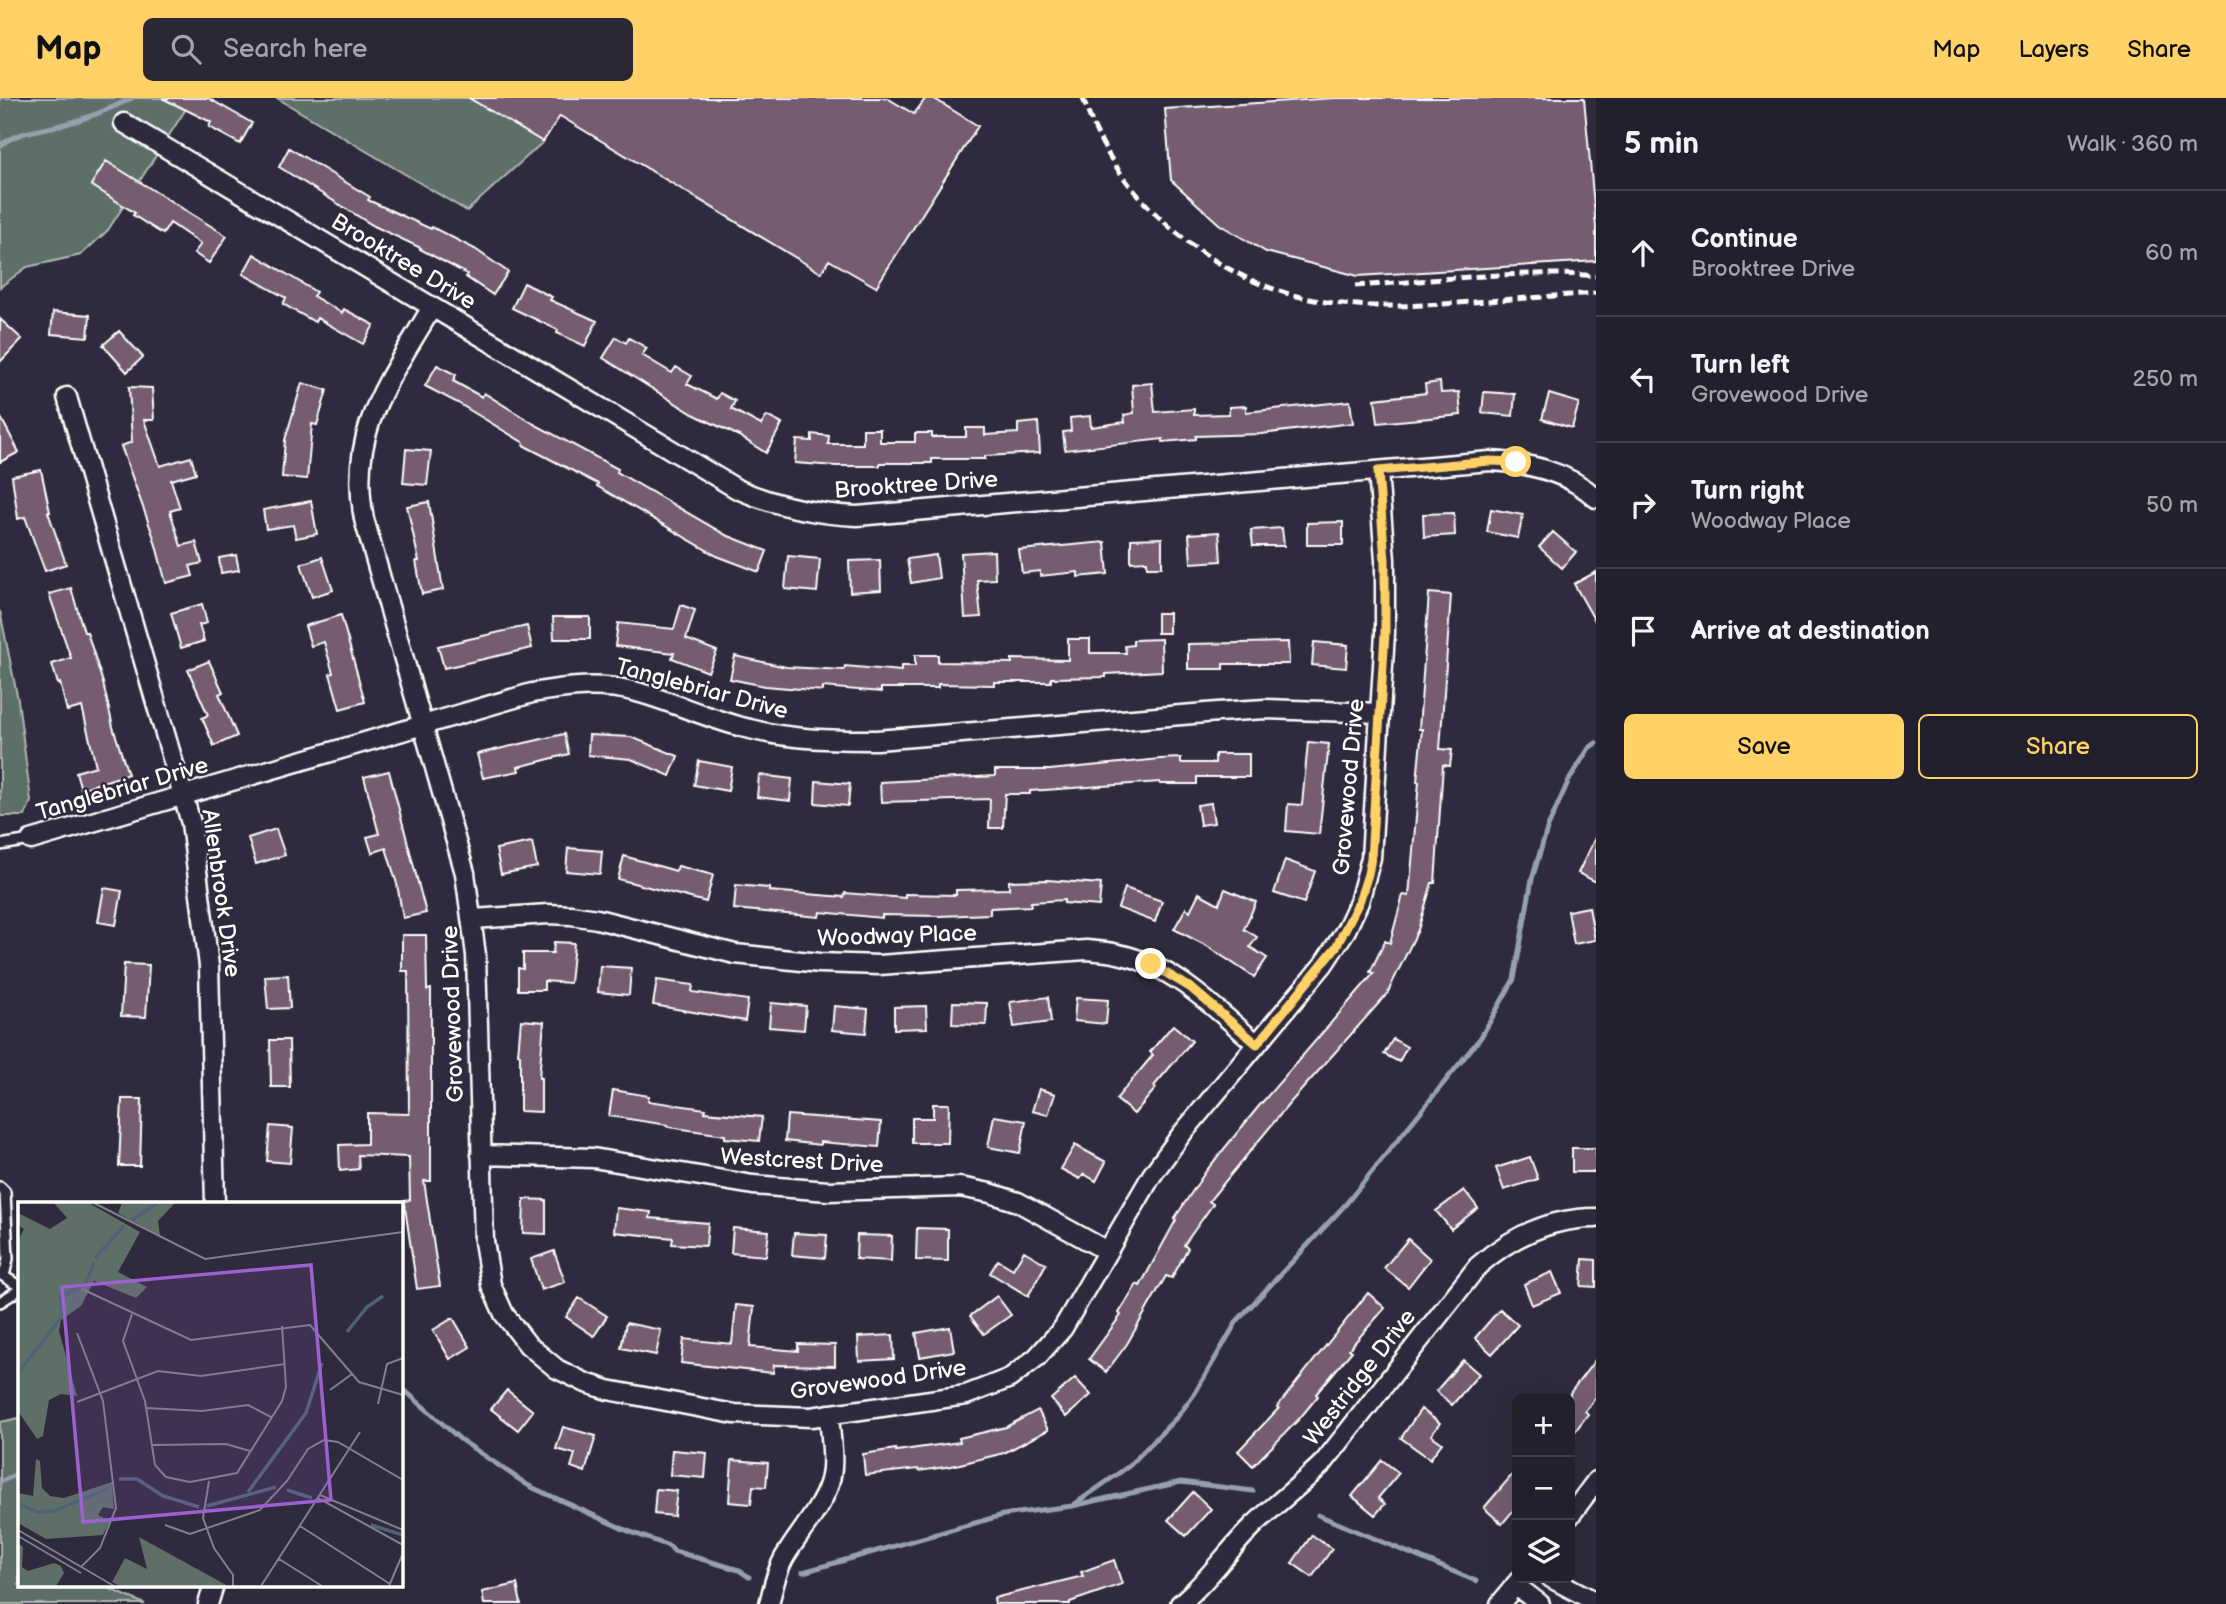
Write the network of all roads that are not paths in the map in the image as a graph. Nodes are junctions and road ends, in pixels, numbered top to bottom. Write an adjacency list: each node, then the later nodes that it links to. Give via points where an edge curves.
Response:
1 (124, 123): 2 (street, Brooktree Drive)
2 (432, 307): 4 (street, Brooktree Drive, via 737,489 795,510 856,516); 7 (street, Grovewood Drive, via 375,404 364,435 359,476 364,519)
3 (67, 397): 8 (street, Allenbrook Drive)
4 (1378, 471): 5 (street, Brooktree Drive, via 1516,462 1562,476); 6 (street, Grovewood Drive, via 1385,560)
5 (1596, 498)
6 (1380, 713): 7 (street, Tanglebriar Drive, via 1253,710 835,740 751,730 633,691 598,686 532,693); 12 (street, Grovewood Drive, via 1371,858 1359,902 1330,956)
7 (424, 725): 8 (street, Tanglebriar Drive); 11 (street, Grovewood Drive, via 458,842)
8 (183, 795): 9 (street, Tanglebriar Drive); 15 (street, Allenbrook Drive, via 195,847 209,966)
9 (31, 840): 10 (lane)
10 (0, 845)
11 (473, 919): 12 (street, Woodway Place, via 571,915 735,954 820,963 879,965 1086,950 1119,954 1171,974); 13 (street, Grovewood Drive)
12 (1257, 1044): 17 (street, Grovewood Drive, via 1152,1175)
13 (481, 1155): 17 (street, Westcrest Drive, via 593,1158 753,1185 828,1191 960,1187 1018,1202); 22 (street, Grovewood Drive, via 484,1241 491,1284 504,1314 542,1359 586,1383 706,1410 769,1417)
14 (0, 1188): 18 (lane, via 5,1192 8,1259)
15 (215, 1202)
16 (1596, 1218): 32 (street, Westridge Drive, via 1542,1226 1495,1251 1478,1266 1324,1462 1256,1523)
17 (1107, 1251): 22 (street, Grovewood Drive, via 1055,1338 1010,1378 966,1395)
18 (2, 1275): 19 (lane)
19 (18, 1287)
20 (18, 1289): 21 (lane)
21 (0, 1302)
22 (830, 1414): 31 (street, via 829,1485 783,1560)
23 (1596, 1481): 24 (street)
24 (1575, 1509)
25 (1517, 1583): 33 (street)
26 (1519, 1583): 34 (street)
27 (1560, 1583): 29 (street)
28 (214, 1586): 30 (street)
29 (1596, 1602)
30 (208, 1604)
31 (769, 1604)
32 (1180, 1604)
33 (1500, 1604)
34 (1540, 1604)

